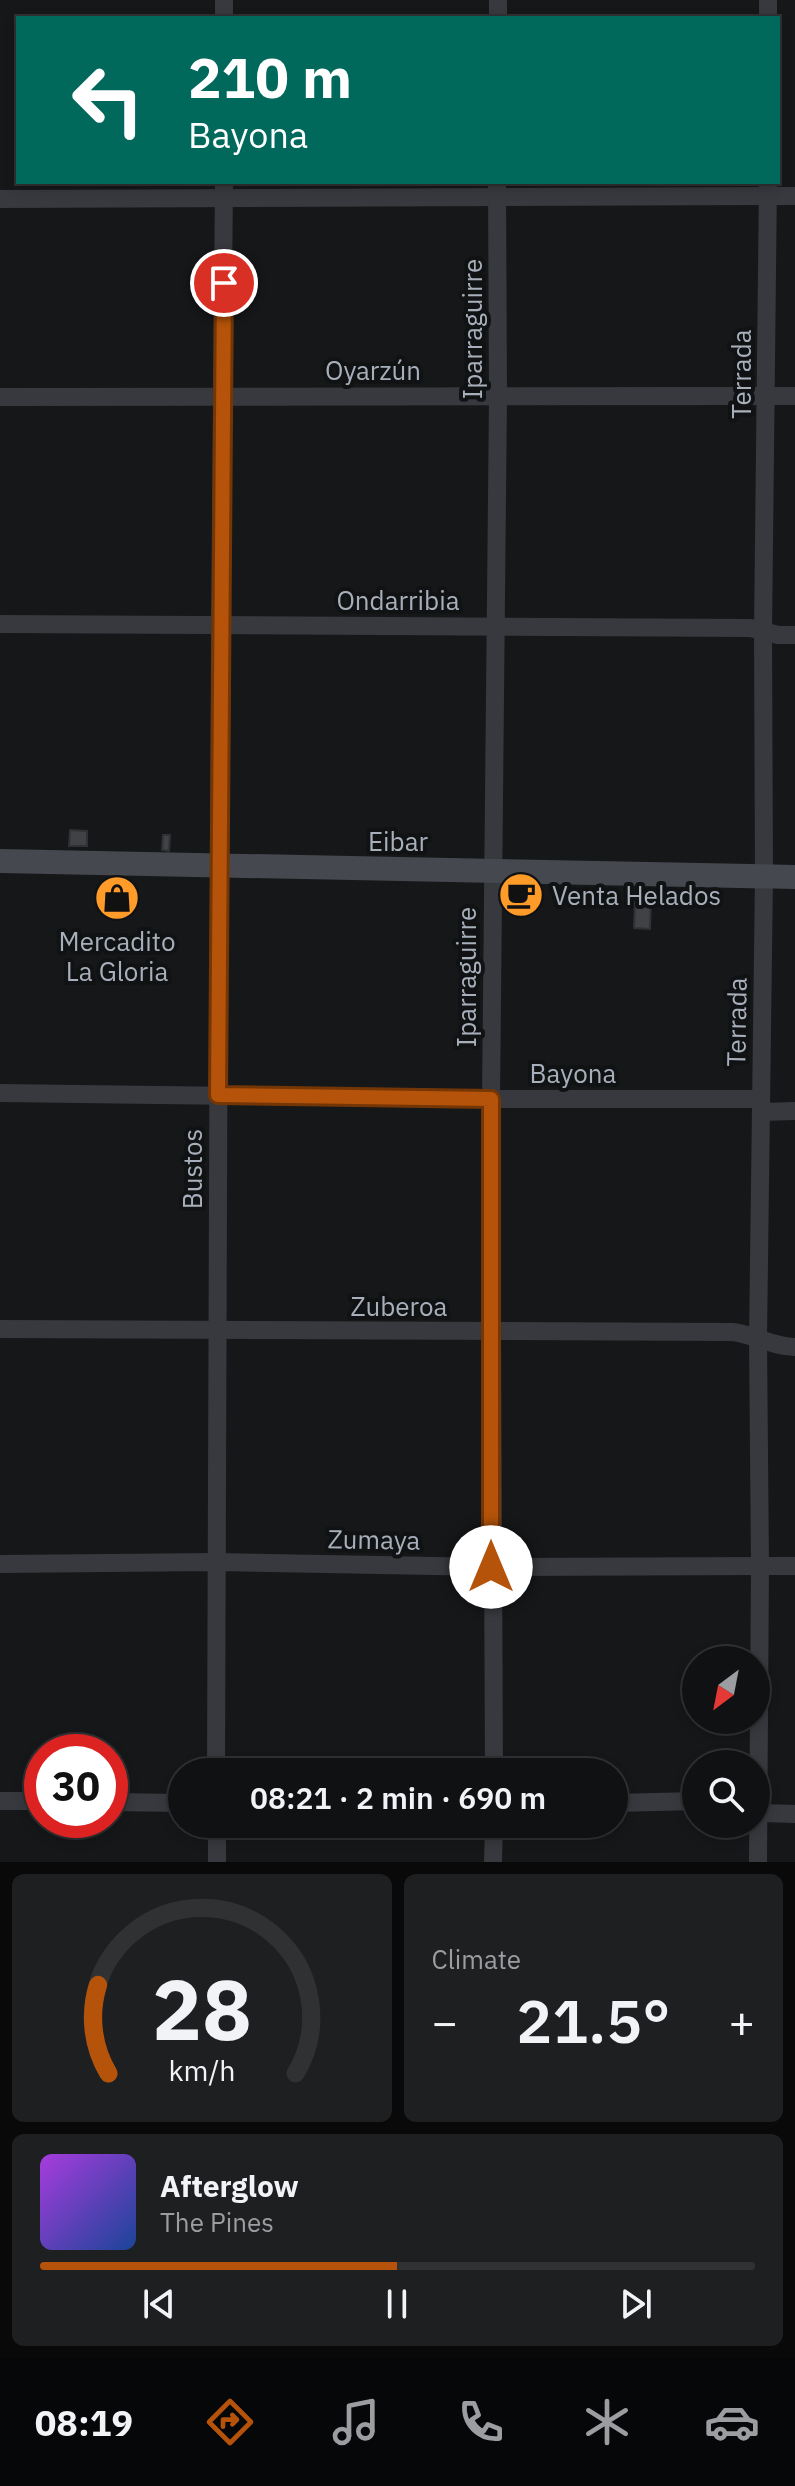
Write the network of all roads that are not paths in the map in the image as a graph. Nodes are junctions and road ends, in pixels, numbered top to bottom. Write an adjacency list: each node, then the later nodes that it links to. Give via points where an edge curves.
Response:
1 (768, 189): 3 (street); 4 (street); 8 (street, Terrada)
2 (224, 190): 3 (street); 5 (street); 6 (street, Bustos)
3 (497, 190): 7 (street, Iparraguirre)
4 (795, 196)
5 (0, 199)
6 (223, 396): 7 (street, Oyarzún); 10 (street, Oyarzún); 12 (street, Bustos)
7 (498, 396): 8 (street, Oyarzún); 13 (street, Iparraguirre)
8 (767, 396): 9 (street, Oyarzún); 14 (street, Terrada)
9 (795, 396)
10 (0, 397)
11 (0, 624): 12 (street, Ondarribia)
12 (220, 626): 13 (street, Ondarribia); 17 (street, Bustos)
13 (496, 627): 14 (street, Ondarribia); 18 (street, Iparraguirre)
14 (763, 631): 15 (street, Ondarribia); 19 (street, Terrada)
15 (795, 635)
16 (0, 861): 17 (street, Eibar)
17 (219, 868): 18 (street, Eibar); 22 (street, Bustos)
18 (492, 869): 19 (street, Eibar); 23 (street, Iparraguirre)
19 (764, 876): 20 (street, Eibar); 24 (street, Terrada)
20 (795, 877)
21 (0, 1093): 22 (street, Bayona)
22 (218, 1095): 23 (street, Bayona); 28 (street, Bustos)
23 (491, 1099): 24 (street, Bayona); 27 (street, Iparraguirre)
24 (761, 1105): 25 (street, Bayona); 29 (street, Terrada)
25 (795, 1111)
26 (0, 1329): 28 (street, Zuberoa)
27 (491, 1331): 28 (street, Zuberoa); 29 (street, Zuberoa, via 732,1332); 35 (street, Iparraguirre)
28 (219, 1332): 31 (street, Bustos)
29 (758, 1339): 30 (street, Zuberoa); 33 (street, Terrada)
30 (795, 1347)
31 (216, 1562): 32 (street, Zumaya); 35 (street, Zumaya); 37 (street, Bustos)
32 (0, 1564)
33 (760, 1566): 34 (street, Zumaya); 35 (street, Zumaya); 36 (street, Terrada)
34 (795, 1566)
35 (491, 1567): 38 (street, Iparraguirre)
36 (758, 1750)
37 (216, 1758)
38 (494, 1758)
39 (0, 1801): 40 (street)
40 (24, 1801)
41 (682, 1801): 44 (street)
42 (128, 1802): 43 (street)
43 (168, 1803)
44 (628, 1803)
45 (770, 1807): 46 (street)
46 (795, 1814)
47 (217, 1838): 50 (street)
48 (494, 1838): 51 (street)
49 (758, 1838): 52 (street, Terrada)
50 (217, 1862)
51 (493, 1862)
52 (758, 1862)

